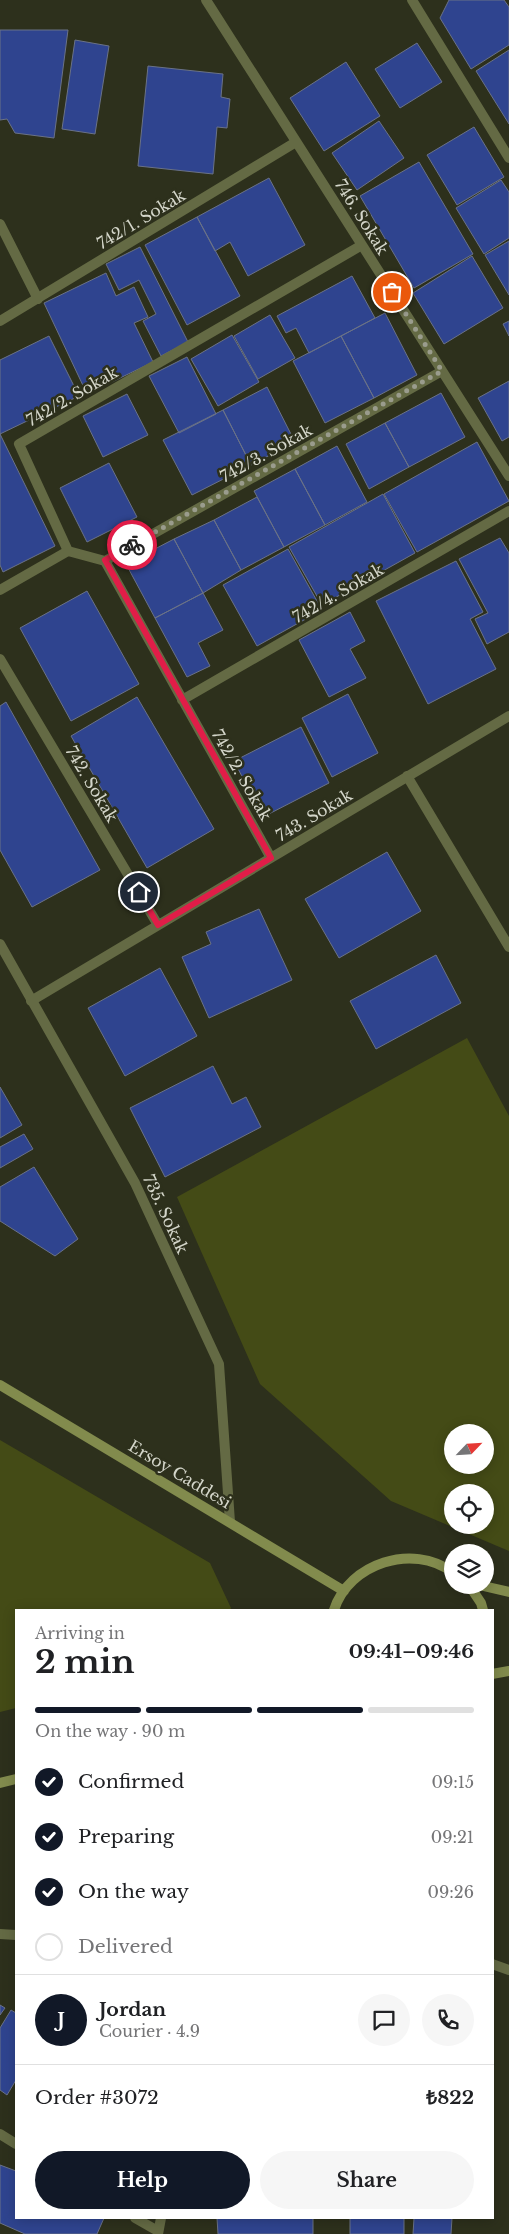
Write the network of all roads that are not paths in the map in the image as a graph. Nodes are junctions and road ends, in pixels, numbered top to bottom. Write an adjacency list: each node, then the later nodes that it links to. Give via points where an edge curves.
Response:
1 (206, 0): 3 (street, 746. Sokak)
2 (412, 0): 4 (street)
3 (296, 142): 6 (street, 746. Sokak); 7 (street, 742/1. Sokak)
4 (509, 158)
5 (0, 224): 7 (street)
6 (362, 245): 9 (street, 746. Sokak); 12 (street, 742/2. Sokak, via 19,444)
7 (38, 299): 8 (street, 742/1. Sokak)
8 (0, 321)
9 (442, 371): 10 (street, 746. Sokak); 13 (street, 742/3. Sokak)
10 (509, 476)
11 (509, 511): 16 (street, 742/4. Sokak)
12 (68, 551): 13 (street); 14 (street)
13 (105, 560): 16 (street, 742/2. Sokak)
14 (0, 590)
15 (0, 659): 20 (street, 742. Sokak)
16 (182, 700): 19 (street, 742/2. Sokak)
17 (509, 716): 18 (street, 743. Sokak)
18 (407, 776): 19 (street, 743. Sokak); 22 (street)
19 (271, 858): 20 (street, 743. Sokak)
20 (158, 925): 23 (street, 743. Sokak)
21 (0, 944): 23 (street, 735. Sokak)
22 (509, 947)
23 (31, 1001): 25 (street, 735. Sokak, via 135,1183 218,1364)
24 (0, 1386): 25 (main road, Ersoy Caddesi)
25 (230, 1522): 28 (main road, Ersoy Caddesi)
26 (444, 1566): 28 (main road, via 420,1558 393,1559 368,1569)
27 (494, 1588): 29 (main road)
28 (344, 1591): 31 (main road)
29 (509, 1592)
30 (475, 1594): 32 (main road)
31 (335, 1609)
32 (483, 1609)
33 (509, 1671): 34 (main road)
34 (494, 1674)
35 (15, 1779): 36 (main road)
36 (0, 1783)
37 (0, 1934): 38 (street)
38 (15, 1935)
39 (494, 1965): 40 (street)
40 (509, 1970)
41 (0, 2134): 42 (street)
42 (15, 2143)
43 (137, 2219): 45 (street)
44 (161, 2219): 45 (street)
45 (158, 2233)

